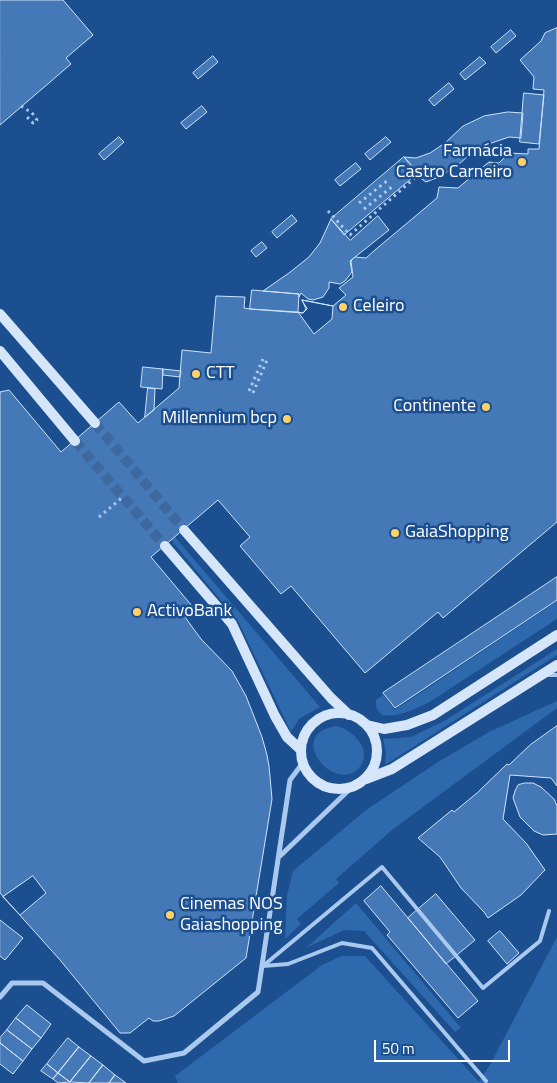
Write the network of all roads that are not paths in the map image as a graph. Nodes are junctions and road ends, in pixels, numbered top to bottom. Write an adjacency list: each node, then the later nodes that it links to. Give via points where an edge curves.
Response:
1 (0, 314): 3 (main road)
2 (1, 355): 4 (main road)
3 (94, 423)
4 (75, 441)
5 (184, 530): 11 (main road)
6 (165, 546): 13 (main road, via 232,624 275,716 287,737)
7 (557, 635): 12 (main road, via 433,715 384,729)
8 (557, 665): 10 (main road)
9 (557, 675): 10 (lane)
10 (540, 676): 15 (main road, via 392,770)
11 (349, 715): 12 (main road); 13 (main road, via 325,715 313,723 304,735)
12 (367, 725): 15 (main road, via 375,738 377,753 374,767)
13 (300, 750): 14 (main road)
14 (302, 764): 16 (main road, via 310,777 331,788); 17 (street, via 290,780)
15 (365, 780): 16 (main road)
16 (352, 787): 17 (street)
17 (279, 856): 19 (street)
18 (549, 911): 19 (lane, via 540,942 484,988 382,867)
19 (263, 966): 20 (street, via 258,992 184,1053 144,1061 43,983 12,983); 21 (lane, via 288,964 342,943 372,948)
20 (0, 997)
21 (486, 1081)

